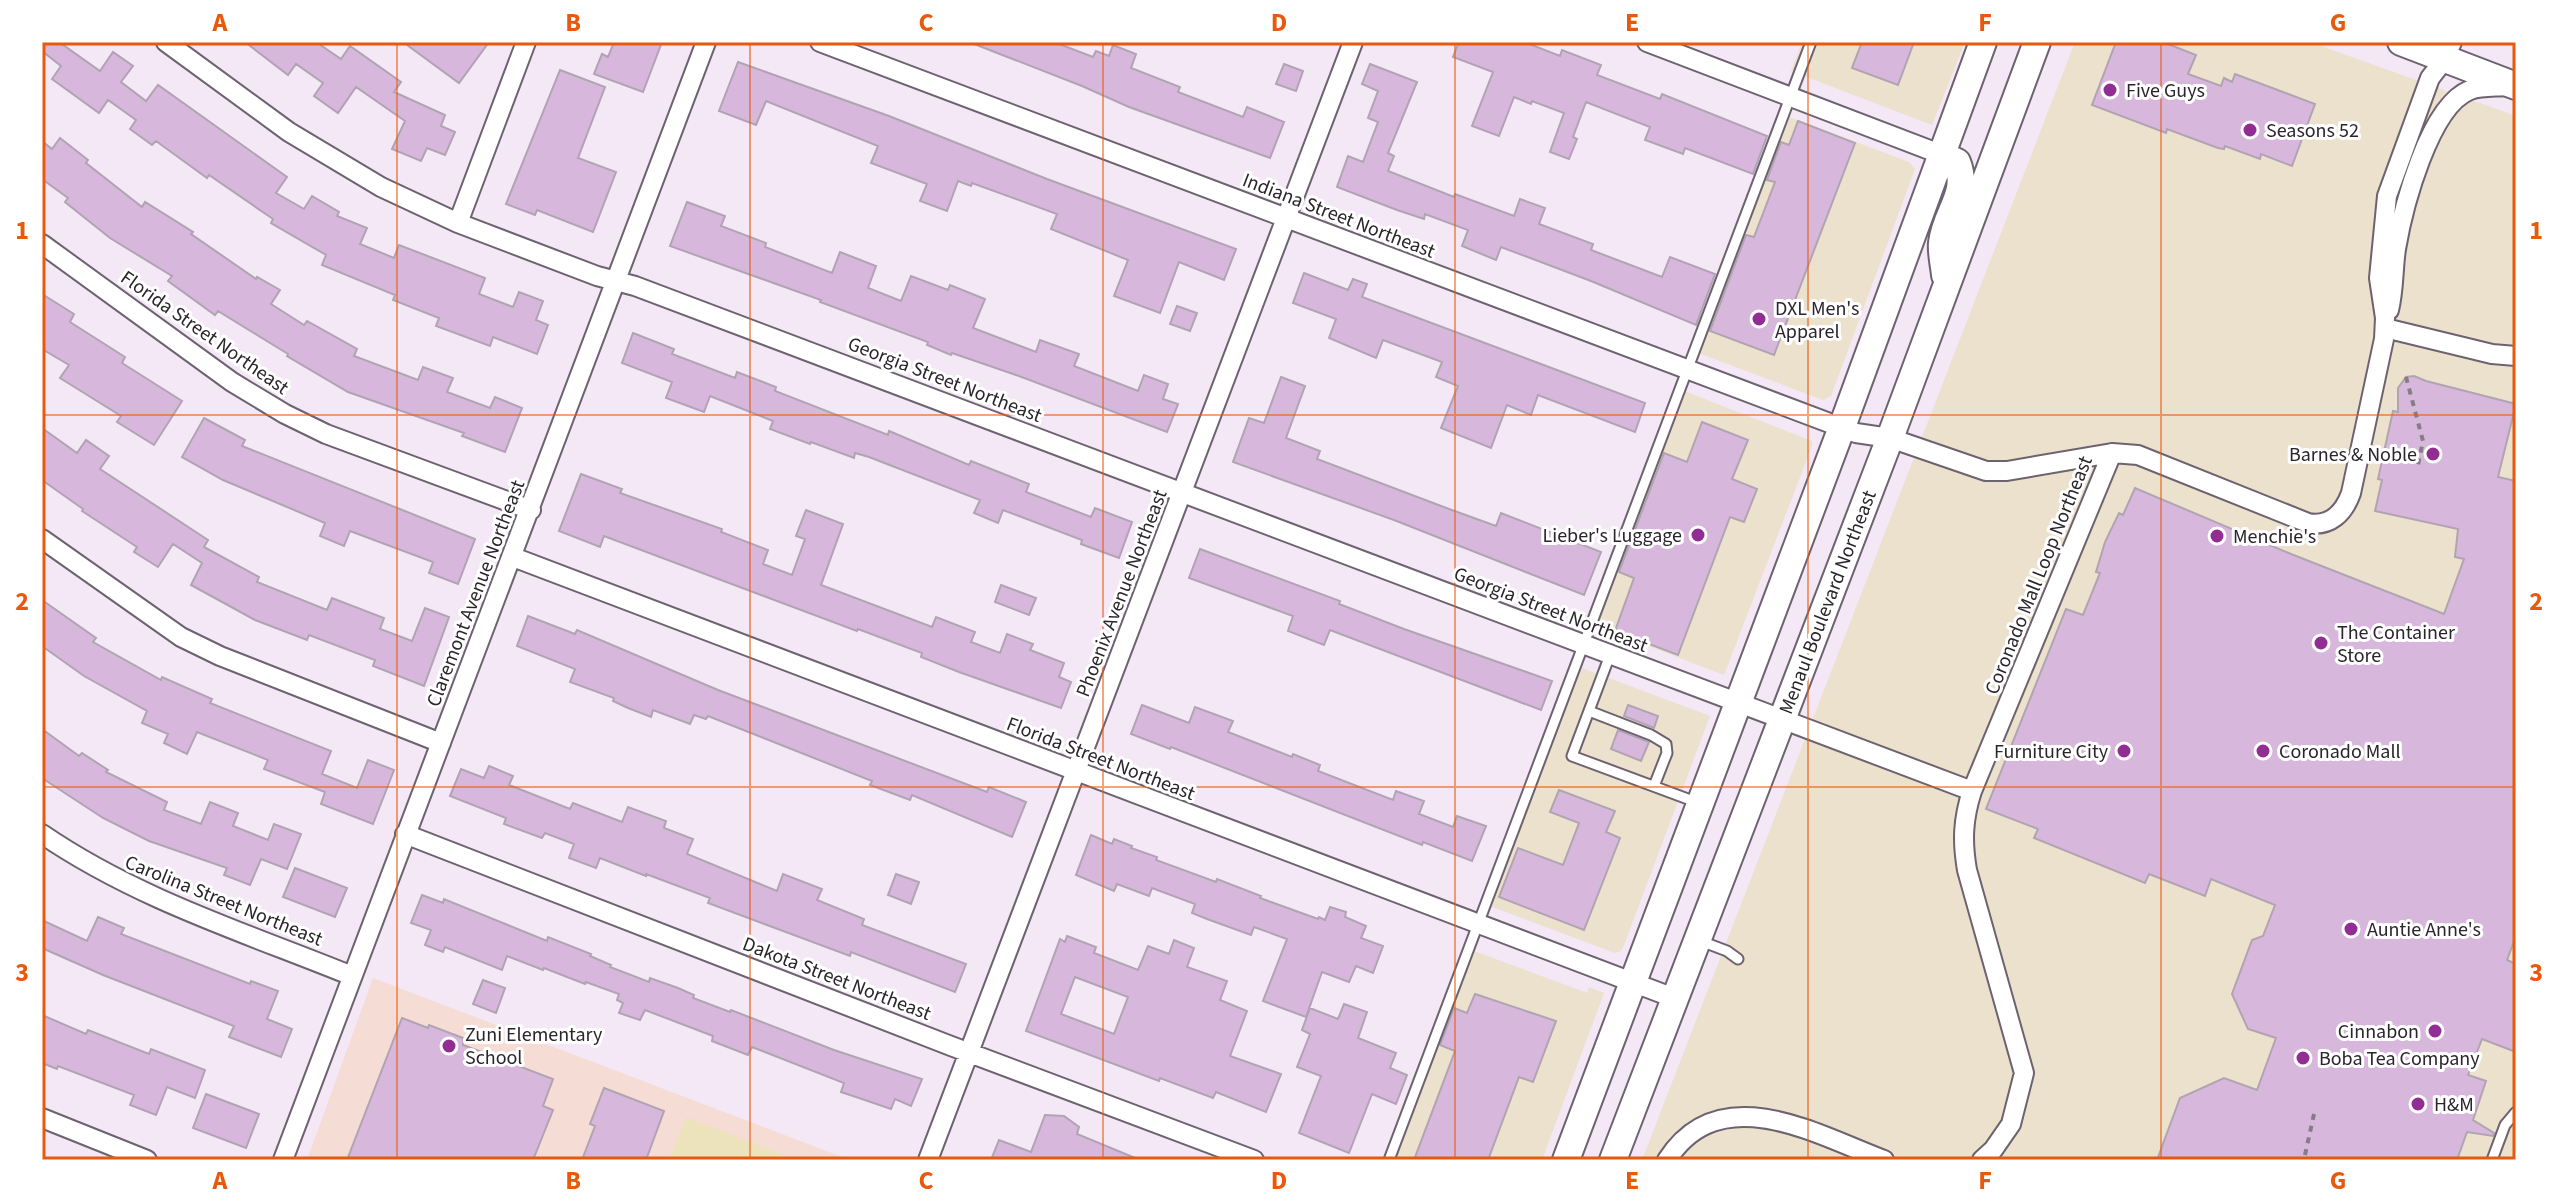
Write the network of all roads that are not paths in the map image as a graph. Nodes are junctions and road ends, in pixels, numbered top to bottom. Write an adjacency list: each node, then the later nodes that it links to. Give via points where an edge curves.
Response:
1 (166, 42): 16 (street, Georgia Street Northeast, via 289,132 381,187)
2 (526, 42): 16 (street)
3 (706, 42): 18 (street, Claremont Avenue Northeast)
4 (820, 42): 15 (street, Indiana Street Northeast)
5 (1353, 42): 15 (street, Phoenix Avenue Northeast)
6 (1647, 42): 13 (street)
7 (1811, 42): 13 (lane)
8 (1983, 42): 14 (main road)
9 (2037, 42): 19 (main road, Menaul Boulevard Northeast)
10 (2401, 42): 11 (main road)
11 (2448, 51): 12 (main road); 20 (street, via 2430,78 2387,196 2379,278)
12 (2514, 86): 20 (street, via 2471,89 2455,99 2437,123 2396,249)
13 (1791, 97): 14 (street); 22 (lane)
14 (1940, 154): 19 (main road, via 1957,162 1962,172 1962,188 1942,242); 23 (main road)
15 (1285, 219): 22 (street, Indiana Street Northeast); 26 (street, Phoenix Avenue Northeast)
16 (458, 223): 18 (street, Georgia Street Northeast)
17 (42, 244): 27 (street, Florida Street Northeast, via 232,382 285,414)
18 (615, 279): 26 (street, Georgia Street Northeast); 27 (street, Claremont Avenue Northeast)
19 (1946, 283): 24 (main road, Menaul Boulevard Northeast)
20 (2385, 328): 21 (street); 25 (street, Coronado Mall Loop Northeast, via 2351,493 2342,511 2326,523 2308,523 2138,455)
21 (2516, 356)
22 (1686, 370): 23 (street, Indiana Street Northeast); 30 (lane)
23 (1842, 427): 24 (street, Indiana Street Northeast); 32 (main road)
24 (1890, 438): 25 (street, Indiana Street Northeast, via 1997,471); 34 (main road, Menaul Boulevard Northeast)
25 (2112, 453): 38 (street, Coronado Mall Loop Northeast)
26 (1182, 492): 30 (street, Georgia Street Northeast); 36 (street, Phoenix Avenue Northeast)
27 (531, 510): 29 (street, Claremont Avenue Northeast)
28 (42, 539): 35 (street, via 181,637)
29 (513, 557): 35 (street, Claremont Avenue Northeast); 36 (street, Florida Street Northeast)
30 (1582, 645): 31 (street, Georgia Street Northeast); 42 (lane)
31 (1610, 655): 32 (street, Georgia Street Northeast); 33 (lane)
32 (1738, 702): 34 (street, Georgia Street Northeast); 39 (main road)
33 (1589, 711): 37 (lane, via 1666,744); 37 (lane, via 1572,756)
34 (1783, 718): 38 (street, Georgia Street Northeast); 43 (main road, Menaul Boulevard Northeast)
35 (441, 743): 41 (street, Claremont Avenue Northeast)
36 (1076, 772): 42 (street, Florida Street Northeast); 48 (street, Phoenix Avenue Northeast)
37 (1654, 786): 39 (lane)
38 (1972, 791): 60 (street, Coronado Mall Loop Northeast, via 1963,825 1965,858 2024,1073 2011,1124)
39 (1700, 803): 46 (main road)
40 (42, 834): 45 (street, Carolina Street Northeast, via 147,895)
41 (405, 834): 45 (street, Claremont Avenue Northeast); 48 (street, Dakota Street Northeast)
42 (1478, 924): 46 (street, Florida Street Northeast); 55 (lane)
43 (1697, 940): 44 (lane); 47 (main road, Menaul Boulevard Northeast)
44 (1738, 959)
45 (352, 976): 52 (street, Claremont Avenue Northeast)
46 (1633, 983): 47 (street, Florida Street Northeast); 56 (main road)
47 (1674, 998): 57 (main road, Menaul Boulevard Northeast)
48 (969, 1053): 53 (street, Phoenix Avenue Northeast); 54 (street, Dakota Street Northeast)
49 (2516, 1112): 61 (lane, via 2505,1125)
50 (42, 1118): 51 (street)
51 (147, 1160)
52 (283, 1160)
53 (928, 1160)
54 (1254, 1160)
55 (1389, 1160)
56 (1566, 1160)
57 (1613, 1160)
58 (1667, 1160): 59 (street, via 1686,1139 1711,1124 1746,1116 1780,1120)
59 (1884, 1160)
60 (1982, 1160)
61 (2492, 1160)

